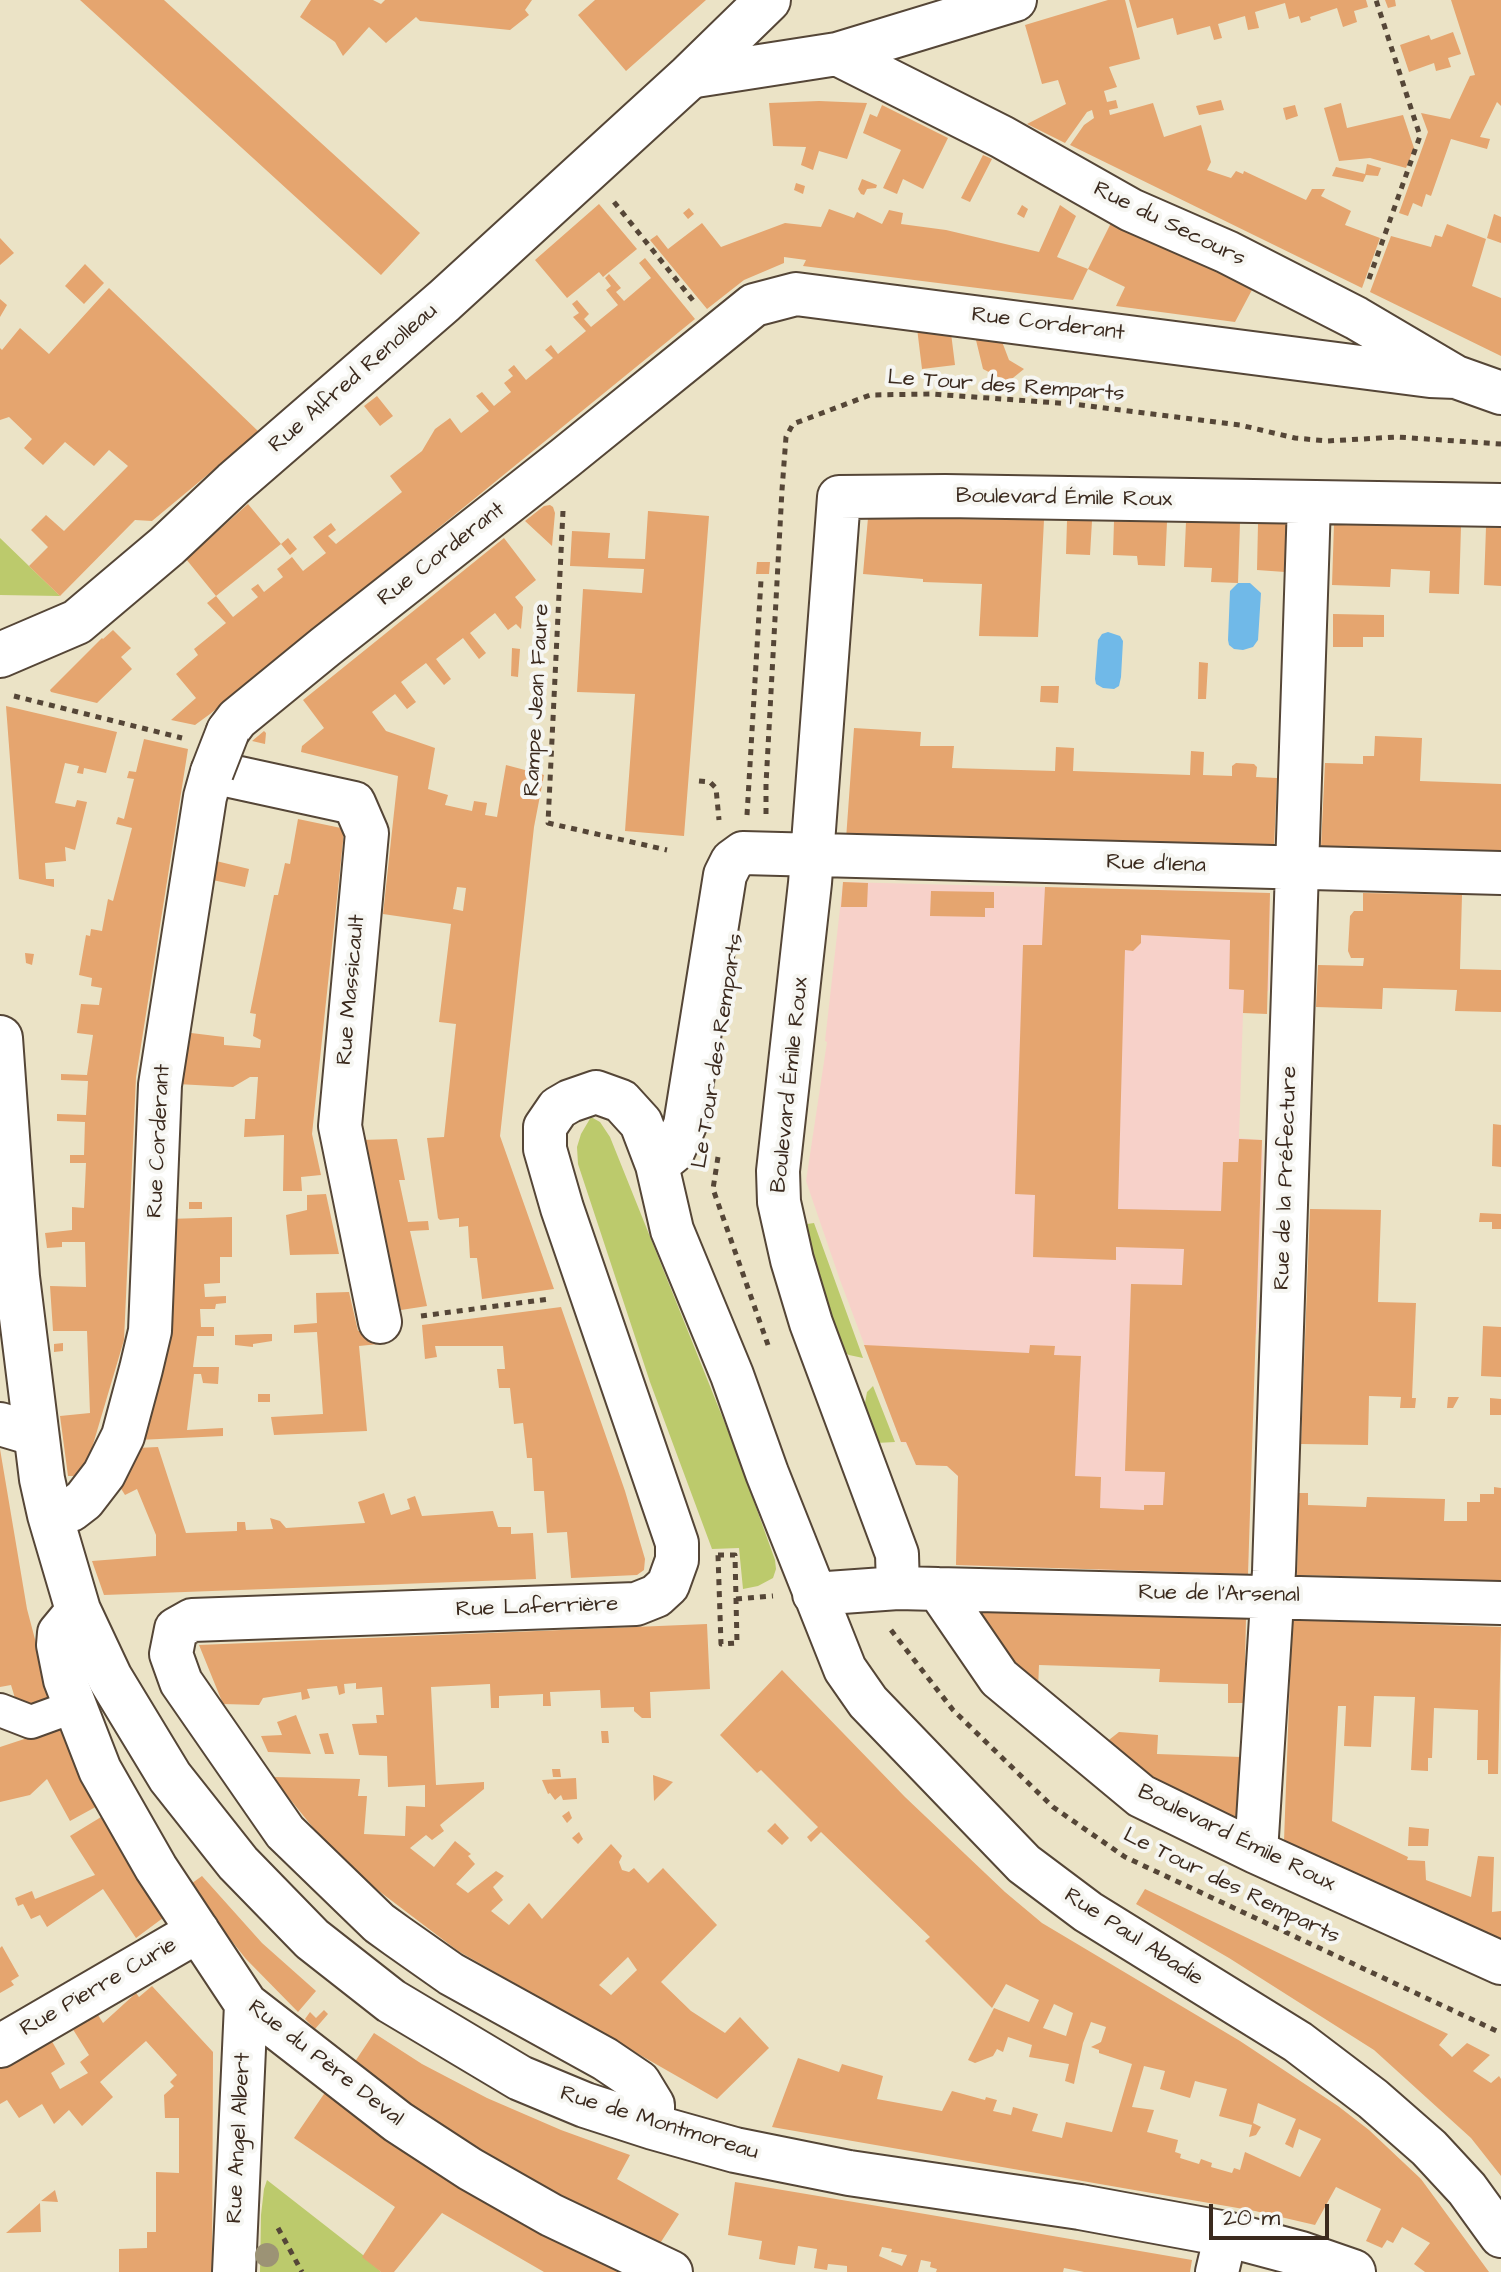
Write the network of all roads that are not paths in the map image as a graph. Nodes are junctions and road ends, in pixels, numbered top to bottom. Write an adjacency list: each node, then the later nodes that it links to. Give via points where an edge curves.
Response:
1 (768, 0): 4 (main road, Rue Alfred Renolleau)
2 (1015, 0): 3 (street)
3 (837, 54): 4 (street); 5 (street, Rue du Secours, via 1002,137 1131,210 1356,318)
4 (689, 77): 9 (main road, Rue Alfred Renolleau, via 444,301 77,622)
5 (1456, 377): 6 (street, Rue du Secours); 10 (street, Rue Corderant, bridge, via 796,294 754,305 237,719)
6 (1501, 393)
7 (1309, 503): 8 (street, Boulevard Émile Roux); 11 (street, Boulevard Émile Roux, via 839,497); 12 (street, Rue de la Préfecture)
8 (1501, 505)
9 (0, 655)
10 (212, 772): 16 (street, Rue Massicault, via 354,803 367,833 340,1126); 18 (street, Rue Corderant, via 160,1085 150,1331 123,1436 104,1474 71,1510)
11 (795, 854): 12 (street, Rue d'Iena); 15 (street, Rue d'Iena, via 743,853 725,875 685,1125 673,1152); 19 (street, Boulevard Émile Roux, via 804,950 778,1171 779,1202 811,1323 897,1554)
12 (1297, 869): 13 (street, Rue d'Iena); 21 (street, Rue de la Préfecture)
13 (1501, 873)
14 (0, 1038): 17 (main road, Rue de Montmoreau, via 17,1277)
15 (657, 1165): 20 (street, Rue Laferrière, via 672,1230 732,1375); 31 (street, Rue Laferrière, via 641,1123 614,1096 596,1092 570,1101 545,1127 552,1174 677,1543 668,1585 636,1604 192,1620 176,1629 171,1654 181,1682 285,1832 408,1944 639,2082 653,2105)
16 (380, 1322)
17 (18, 1430): 18 (main road, Rue de Montmoreau)
18 (50, 1515): 23 (main road, Rue de Montmoreau)
19 (903, 1589): 20 (street); 21 (street, Rue de l'Arsenal); 26 (street, Boulevard Émile Roux, via 999,1678 1141,1796)
20 (798, 1594): 32 (street, Rue Paul Abadie, via 868,1702 1024,1864 1088,1912 1298,2042 1373,2099 1429,2148)
21 (1273, 1595): 22 (street, Rue de l'Arsenal); 26 (street, Rue de la Préfecture)
22 (1501, 1603)
23 (78, 1610): 24 (street, Rue du Père Deval, via 59,1633 58,1645); 31 (main road, Rue de Montmoreau, via 110,1678 170,1777 238,1863 312,1939 391,2001 520,2078)
24 (75, 1706): 25 (street, via 31,1722); 27 (street, Rue du Père Deval, via 100,1770)
25 (0, 1710)
26 (1256, 1852): 28 (street, Boulevard Émile Roux)
27 (198, 1931): 29 (street, Rue du Père Deval); 30 (street, Rue Pierre Curie)
28 (1501, 1963)
29 (246, 2004): 34 (street, Rue Angel Albert); 35 (street, Rue du Père Deval, via 398,2122 470,2169)
30 (0, 2046)
31 (653, 2127): 33 (main road, Rue de Montmoreau, via 849,2173 1080,2207)
32 (1501, 2236)
33 (1222, 2253): 36 (main road, Rue de Montmoreau, via 1301,2254)
34 (234, 2272)
35 (671, 2272)
36 (1353, 2272)

